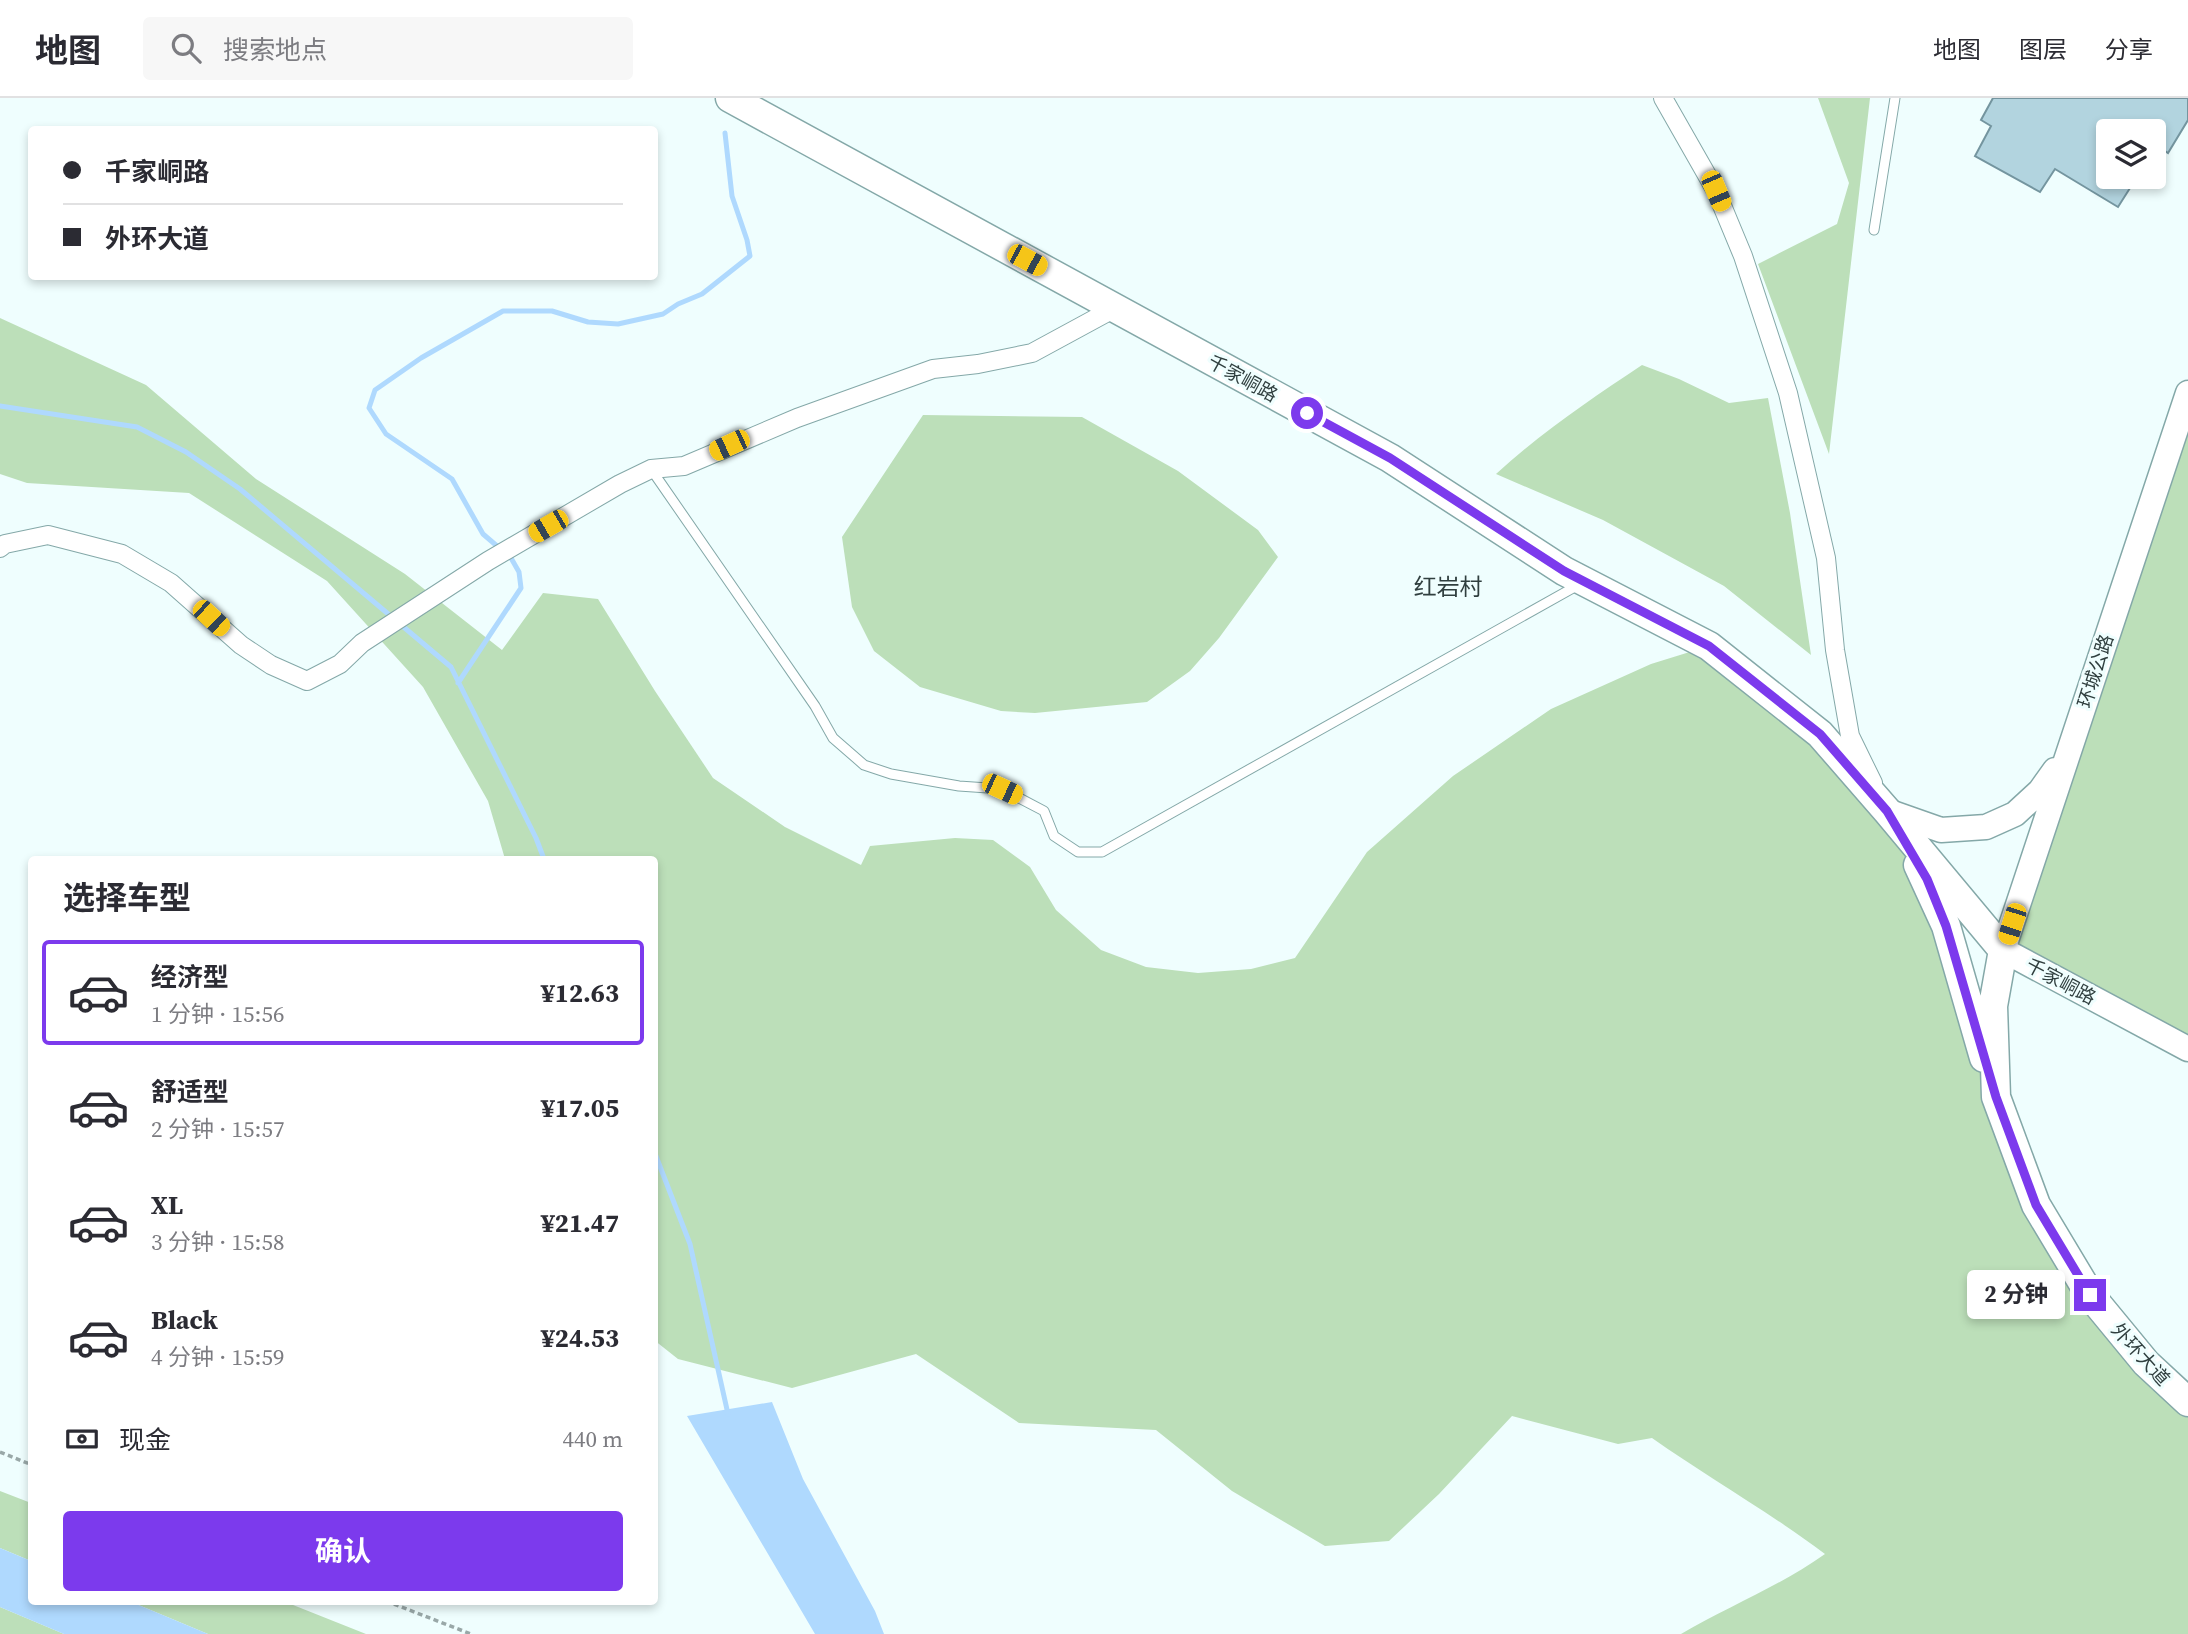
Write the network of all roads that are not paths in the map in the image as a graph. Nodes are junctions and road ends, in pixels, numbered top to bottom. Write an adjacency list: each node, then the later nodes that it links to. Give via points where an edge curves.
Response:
1 (730, 98): 5 (main road, 千家峒路)
2 (1663, 98): 11 (street, via 1725,212 1788,393 1826,558 1850,736)
3 (1895, 98): 4 (lane)
4 (1874, 230)
5 (1115, 308): 7 (street, via 1032,354 933,369 684,466); 9 (main road, 千家峒路, via 1390,458)
6 (2188, 393): 10 (main road, 环城公路)
7 (650, 469): 8 (street, via 493,558 362,642 340,664 307,681 241,645 171,583 122,554 48,535); 9 (lane, via 833,738 864,765 891,774 1002,789 1020,797 1044,811 1054,836 1078,852 1102,852)
8 (0, 548)
9 (1585, 582): 11 (main road, 千家峒路, via 1709,646 1820,734)
10 (2071, 746): 11 (main road, via 2040,791 2015,814 1986,827 1941,830); 12 (main road, 环城公路)
11 (1887, 811): 12 (main road, 千家峒路); 14 (main road, via 1927,879 1946,926)
12 (2003, 950): 13 (main road, 千家峒路); 14 (main road, 外环大道, via 1993,1006)
13 (2188, 1049)
14 (1996, 1097): 15 (main road, 外环大道, via 2036,1205 2090,1295 2146,1363)
15 (2188, 1402)

